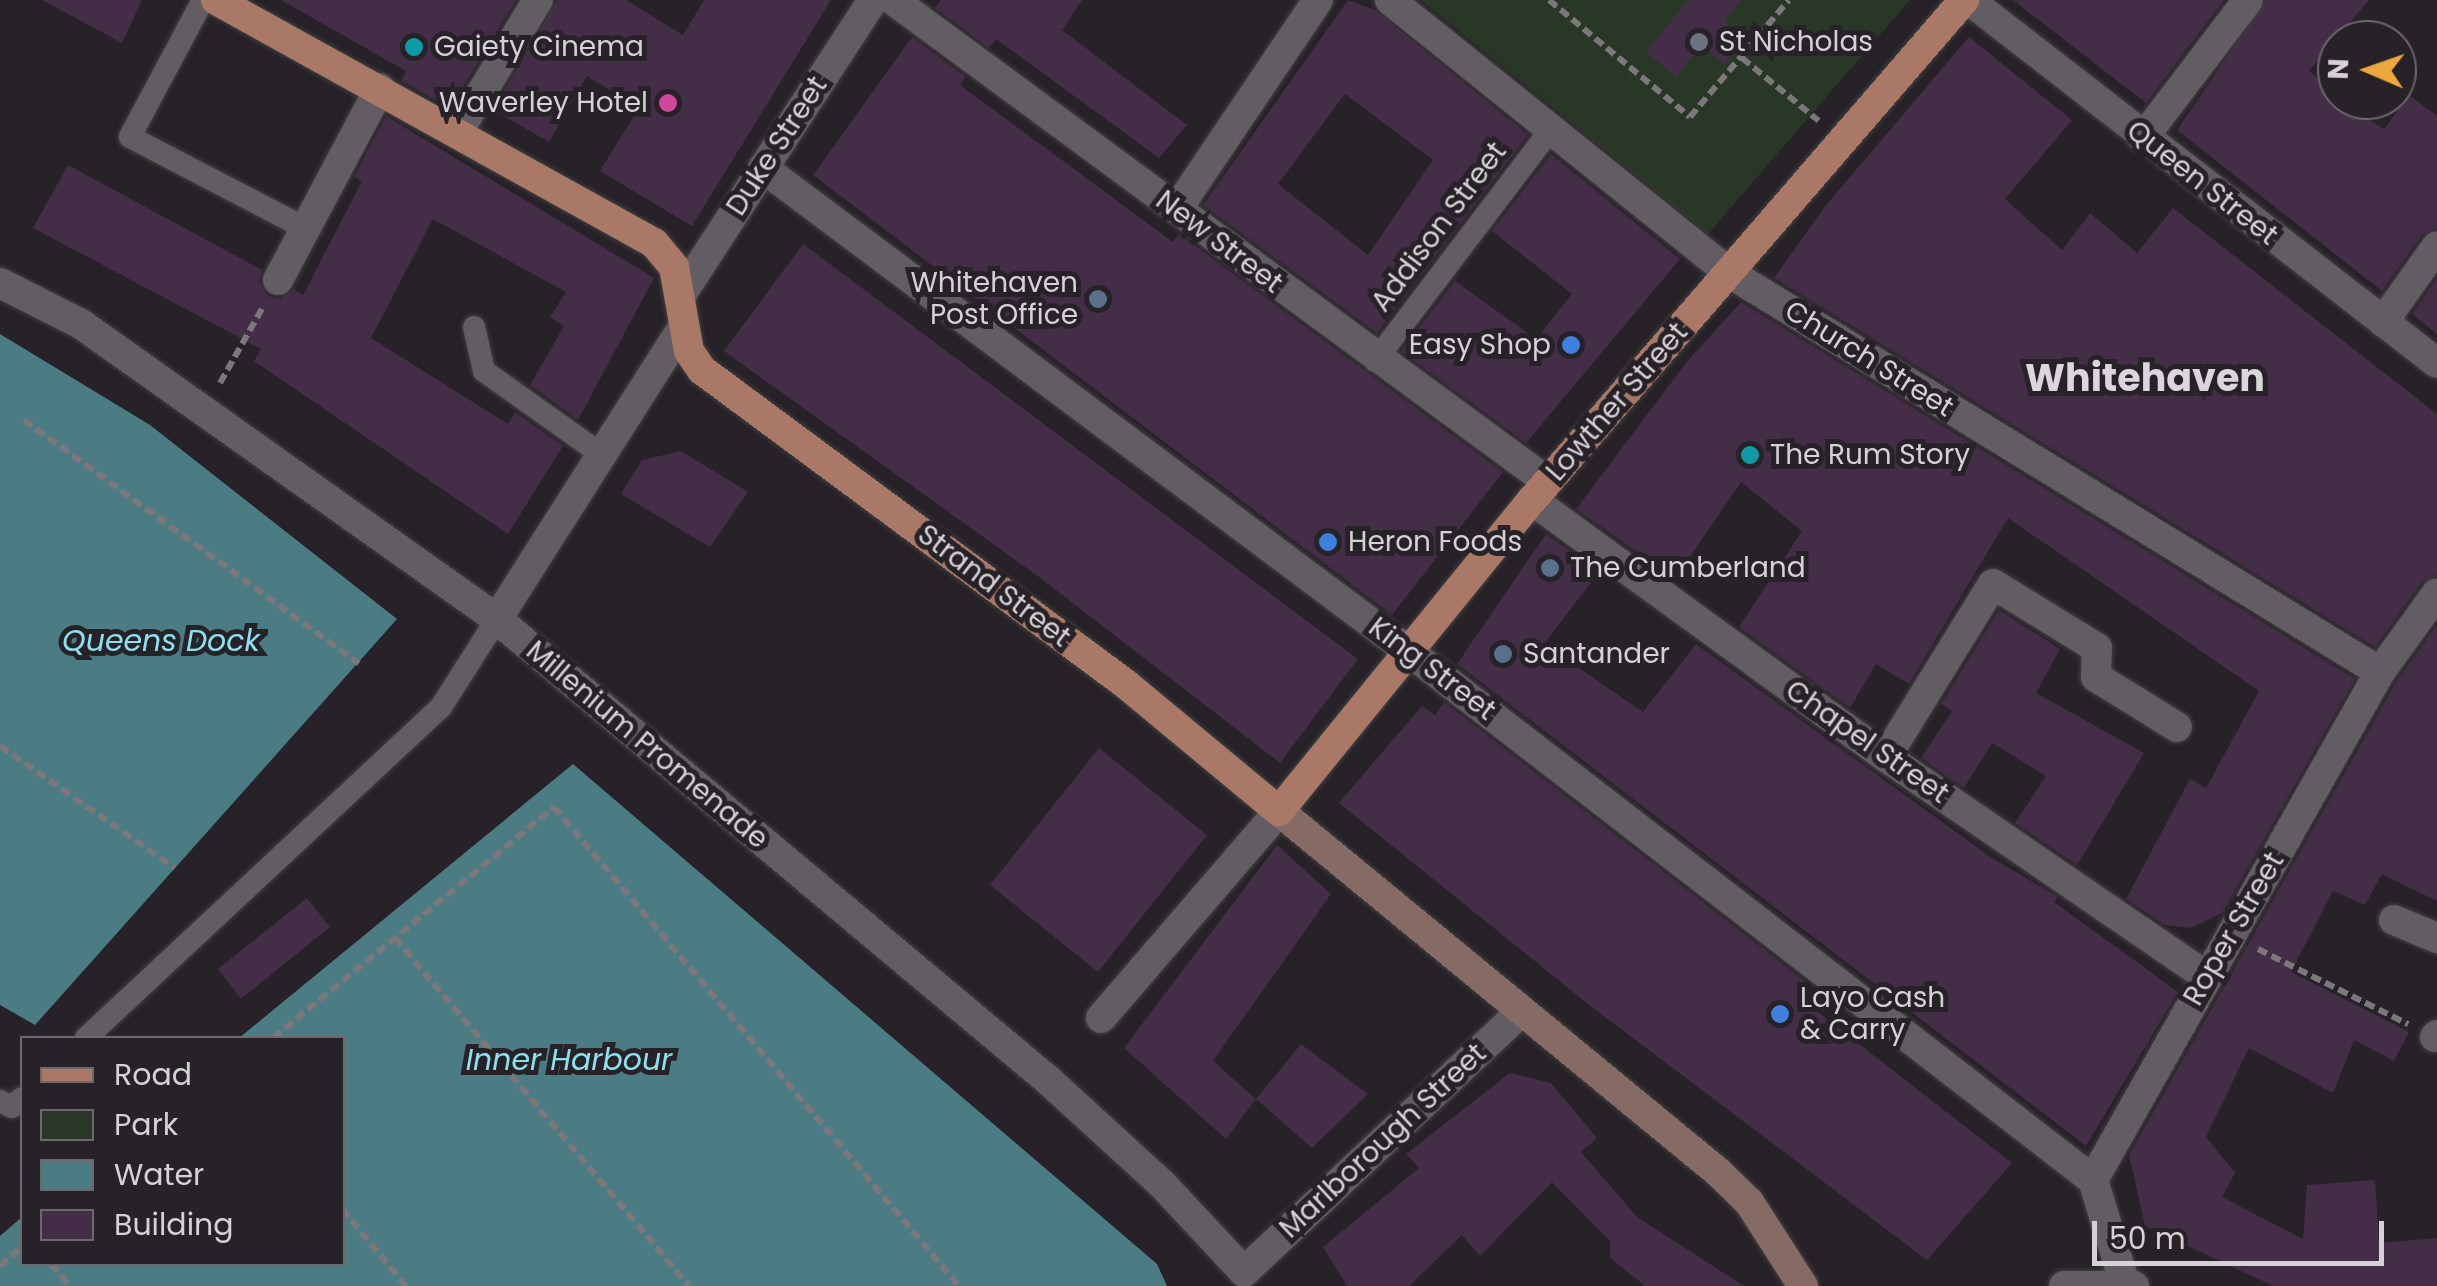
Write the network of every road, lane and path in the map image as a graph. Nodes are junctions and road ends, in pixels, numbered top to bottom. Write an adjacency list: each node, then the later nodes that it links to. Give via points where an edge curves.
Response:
1 (203, 0): 20 (lane, via 130,137)
2 (216, 0): 13 (main road)
3 (538, 0): 15 (street)
4 (873, 0): 18 (street, Duke Street)
5 (893, 0): 19 (street, New Street)
6 (1318, 0): 19 (street)
7 (1390, 0): 14 (street, Church Street)
8 (1549, 0): 12 (path, via 1690,117)
9 (1789, 0): 12 (path)
10 (1966, 0): 16 (street, Queen Street); 17 (main road, Lowther Street)
11 (2248, 0): 16 (street)
12 (1742, 58): 17 (path)
13 (380, 88): 15 (main road); 20 (street)
14 (1551, 130): 22 (street, Church Street); 30 (lane, Addison Street)
15 (457, 133): 25 (main road, via 654,243 674,267)
16 (2143, 138): 26 (street, Queen Street)
17 (1844, 141): 22 (main road, Lowther Street)
18 (763, 168): 25 (street, Duke Street); 38 (street, King Street)
19 (1177, 210): 30 (street, New Street)
20 (305, 228): 23 (street)
21 (2437, 246): 26 (street)
22 (1728, 272): 35 (main road, Lowther Street); 40 (street, Church Street)
23 (278, 280)
24 (0, 284): 32 (street, Millenium Promenade, via 80,324)
25 (682, 293): 27 (main road)
26 (2382, 322): 31 (street, Queen Street)
27 (683, 326): 34 (street); 44 (main road, Strand Street, via 702,370 1127,685)
28 (474, 327): 34 (lane, via 484,371)
29 (244, 340): 32 (path)
30 (1375, 361): 35 (street, New Street)
31 (2437, 363)
32 (203, 412): 37 (street, Millenium Promenade)
33 (24, 420): 39 (path)
34 (602, 455): 37 (street)
35 (1540, 491): 38 (main road, Lowther Street); 43 (street, Chapel Street)
36 (2437, 592): 40 (street, Roper Street)
37 (497, 619): 53 (lane, via 442,707); 63 (street, Millenium Promenade, via 1048,1080 1162,1184)
38 (1407, 650): 44 (main road, Lowther Street); 58 (street, King Street)
39 (359, 663)
40 (2380, 672): 47 (street, Roper Street)
41 (2177, 727): 43 (street, via 2096,677 2097,648 1993,584)
42 (0, 746): 45 (path)
43 (1886, 756): 50 (street, Chapel Street)
44 (1279, 811): 51 (main road); 52 (street)
45 (175, 868)
46 (2394, 920): 49 (street)
47 (2230, 935): 50 (street, Roper Street); 55 (path)
48 (396, 938): 54 (path); 67 (path); 68 (path, via 554,807)
49 (2437, 938)
50 (2207, 977): 58 (street, Roper Street)
51 (1522, 1011): 63 (street, Marlborough Street); 69 (main road, via 1749,1202)
52 (1101, 1018)
53 (88, 1036)
54 (276, 1036)
55 (2436, 1036)
56 (0, 1100): 57 (lane, via 12,1108)
57 (20, 1100)
58 (2093, 1180): 64 (street)
59 (345, 1213): 66 (path)
60 (20, 1250): 61 (path)
61 (0, 1266)
62 (53, 1266): 65 (path)
63 (1245, 1279)
64 (2127, 1284): 70 (street)
65 (70, 1286)
66 (406, 1286)
67 (689, 1286)
68 (959, 1286)
69 (1803, 1286)
70 (2064, 1286)

